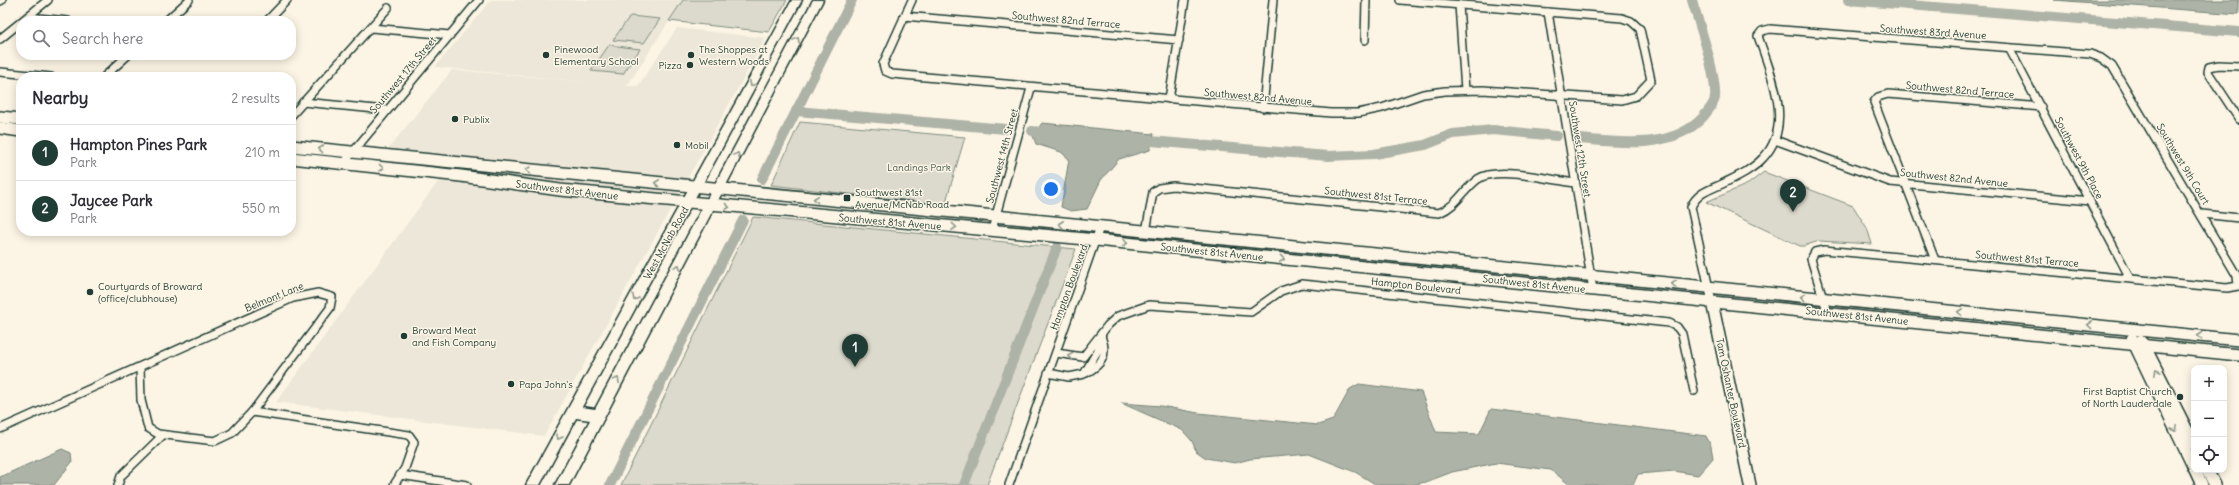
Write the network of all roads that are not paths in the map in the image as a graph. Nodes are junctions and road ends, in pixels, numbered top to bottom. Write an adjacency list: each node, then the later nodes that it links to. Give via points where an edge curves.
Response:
1 (48, 0): 16 (street)
2 (189, 0): 17 (street)
3 (287, 0): 18 (street)
4 (471, 0): 5 (street)
5 (478, 0): 22 (street, Southwest 17th Street)
6 (797, 0): 54 (main road, West McNab Road, one-way to 54)
7 (818, 0): 55 (main road, West McNab Road, one-way to 7)
8 (912, 0): 19 (street)
9 (1185, 0): 24 (street)
10 (1273, 0): 39 (street)
11 (1366, 0): 25 (street)
12 (1400, 0): 13 (street)
13 (1459, 5): 15 (street); 34 (street)
14 (388, 8): 21 (street)
15 (1548, 12): 35 (street, Southwest 12th Street); 35 (street, Southwest 82nd Avenue, via 1622,18 1631,21 1640,29 1651,80 1641,94 1628,100)
16 (29, 16)
17 (171, 16)
18 (272, 16)
19 (904, 16): 24 (street, Southwest 82nd Terrace); 33 (street, Southwest 82nd Avenue, via 883,64 885,71 892,74)
20 (16, 26): 23 (street)
21 (371, 28): 22 (street); 37 (street)
22 (450, 35): 41 (street, Southwest 17th Street)
23 (0, 39)
24 (1179, 40): 36 (street)
25 (1365, 40)
26 (2009, 48): 27 (street, Southwest 83rd Avenue, via 2090,54); 38 (street, Southwest 9th Place); 47 (street, Southwest 83rd Avenue, via 1762,30 1758,36 1776,92 1780,116)
27 (2101, 58): 59 (street, Southwest 9th Court, via 2112,66)
28 (123, 60): 31 (street)
29 (2239, 66): 44 (street, via 2219,64 2209,67 2208,72)
30 (0, 72): 32 (street)
31 (109, 72)
32 (16, 74)
33 (1031, 88): 36 (street, Southwest 82nd Avenue); 60 (street, Southwest 14th Street)
34 (1465, 90): 35 (street, Southwest 82nd Avenue); 39 (street, Southwest 82nd Avenue, via 1423,94 1382,108 1358,112 1331,113)
35 (1562, 97): 52 (street, Southwest 12th Street)
36 (1169, 99): 39 (street, Southwest 82nd Avenue)
37 (303, 102): 40 (street); 41 (street)
38 (2040, 107): 53 (street, Southwest 82nd Terrace, via 1888,94 1878,97 1874,102); 56 (street, Southwest 9th Place)
39 (1263, 108)
40 (296, 110)
41 (386, 110): 49 (street, Southwest 17th Street)
42 (0, 116): 43 (street)
43 (16, 118)
44 (2239, 119)
45 (0, 128): 46 (street)
46 (16, 130)
47 (1776, 140): 53 (street, Southwest 82nd Avenue, via 1890,182); 70 (street, via 1769,152 1752,169 1700,194 1693,200 1691,208)
48 (296, 146): 49 (street, Southwest 81st Avenue, one-way to 48)
49 (352, 152): 51 (street, Southwest 17th Street); 54 (street, Southwest 81st Avenue, one-way to 49)
50 (296, 159): 51 (street, Southwest 81st Avenue)
51 (342, 164): 57 (street, Southwest 81st Avenue, one-way to 57)
52 (1575, 182): 64 (street, Southwest 81st Terrace, via 1484,175 1454,206 1439,213 1173,186 1152,192); 67 (street, Southwest 12th Street)
53 (1905, 184): 56 (street, Southwest 82nd Avenue); 66 (street)
54 (696, 187): 55 (street, Southwest 81st Avenue); 57 (main road, West McNab Road)
55 (719, 190): 58 (main road, West McNab Road); 60 (street, Southwest 81st Avenue, one-way to 55)
56 (2090, 201): 68 (street, Southwest 9th Place)
57 (688, 203): 58 (street, Southwest 81st Avenue); 85 (main road, West McNab Road, one-way to 85)
58 (710, 205): 63 (street, Southwest 81st Avenue, one-way to 63); 86 (main road, West McNab Road, one-way to 58)
59 (2202, 214): 61 (street); 69 (street, Southwest 9th Court, via 2238,276)
60 (996, 217): 62 (street, Southwest 81st Avenue, one-way to 60); 63 (street, Southwest 14th Street)
61 (2239, 218)
62 (1100, 227): 64 (street, Southwest 81st Avenue); 65 (street, Hampton Boulevard)
63 (992, 230): 65 (street, Southwest 81st Avenue)
64 (1146, 232): 67 (street, Southwest 81st Avenue)
65 (1096, 240): 71 (street, Southwest 81st Avenue, one-way to 71); 79 (street, Hampton Boulevard)
66 (1935, 260): 68 (street, Southwest 81st Terrace); 72 (street, Southwest 81st Terrace, via 1824,250 1815,252 1811,259)
67 (1591, 276): 70 (street, Southwest 81st Avenue, one-way to 67); 71 (street, Southwest 12th Street)
68 (2130, 278): 69 (street, Southwest 81st Terrace, via 2227,288)
69 (2238, 286)
70 (1709, 288): 72 (street, Southwest 81st Avenue, one-way to 70); 73 (street)
71 (1594, 290): 73 (street, Southwest 81st Avenue)
72 (1824, 299): 74 (street); 75 (street, Southwest 81st Avenue, one-way to 72)
73 (1712, 302): 74 (street, Southwest 81st Avenue); 100 (street, Tam Oshanter Boulevard)
74 (1828, 314): 78 (street, Southwest 81st Avenue)
75 (2128, 329): 77 (street, Southwest 81st Avenue, one-way to 75); 78 (street)
76 (1102, 336): 79 (street, Hampton Boulevard, one-way to 79, via 1083,357); 82 (street, Hampton Boulevard, via 1094,359 1084,374 1069,377); 83 (street, Hampton Boulevard, via 1118,316 1149,305 1251,312 1279,291 1302,284 1669,323 1677,327 1682,334)
77 (2239, 340)
78 (2139, 344): 80 (street, Southwest 81st Avenue); 89 (street, one-way to 78); 90 (street, one-way to 90)
79 (1056, 353): 82 (street, Hampton Boulevard)
80 (2239, 354)
81 (140, 367): 84 (street, Belmont Lane, via 293,298 325,293 332,298 330,308); 87 (street, Belmont Lane); 88 (street, Belmont Lane, via 141,400 148,428)
82 (1048, 373): 99 (street, Hampton Boulevard)
83 (1694, 391)
84 (252, 412): 88 (street, Belmont Lane, via 232,433 216,441); 93 (street, via 409,435 414,442)
85 (573, 412): 86 (main road); 97 (main road, West McNab Road, one-way to 97)
86 (599, 415): 98 (main road, West McNab Road)
87 (0, 429)
88 (163, 435): 94 (street, via 121,476)
89 (2191, 439)
90 (2191, 462)
91 (2196, 473): 101 (street)
92 (2209, 473): 102 (street)
93 (400, 475): 95 (street); 96 (street)
94 (118, 485)
95 (394, 485)
96 (467, 485)
97 (532, 485)
98 (562, 485)
99 (1009, 485)
100 (1750, 485)
101 (2202, 485)
102 (2215, 485)

